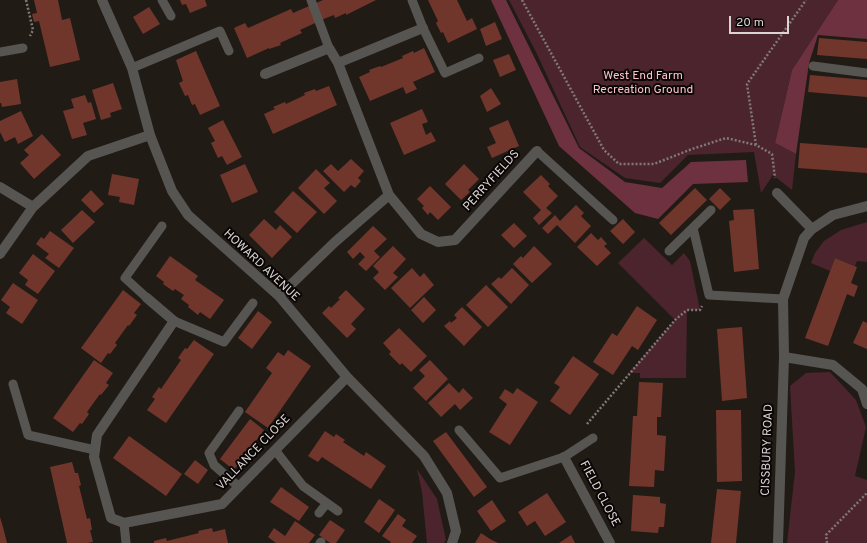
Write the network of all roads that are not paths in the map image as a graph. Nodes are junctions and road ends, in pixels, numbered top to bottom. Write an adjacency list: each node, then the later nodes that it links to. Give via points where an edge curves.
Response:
1 (102, 0): 14 (street, HOWARD AVENUE)
2 (162, 0): 5 (lane)
3 (311, 0): 8 (lane)
4 (412, 0): 6 (lane)
5 (171, 16)
6 (423, 28): 11 (lane, via 445,73); 12 (street)
7 (23, 48): 10 (lane)
8 (330, 48): 12 (street, PERRYFIELDS); 16 (street)
9 (229, 50): 14 (lane, via 220,31)
10 (0, 52)
11 (479, 58)
12 (338, 63): 21 (street, PERRYFIELDS)
13 (813, 66): 15 (lane)
14 (132, 68): 17 (street, HOWARD AVENUE)
15 (867, 73)
16 (265, 74)
17 (150, 135): 23 (street, via 88,156); 31 (street, HOWARD AVENUE, via 172,191 188,215)
18 (537, 151): 21 (street, PERRYFIELDS, via 455,240 438,242 421,234); 25 (lane, PERRYFIELDS)
19 (0, 187): 23 (street)
20 (777, 193): 28 (street)
21 (389, 195): 31 (street)
22 (867, 206): 28 (street, CISSBURY ROAD, via 833,215)
23 (33, 207): 30 (street)
24 (711, 210): 27 (lane)
25 (613, 220)
26 (162, 226): 32 (lane, via 125,278)
27 (693, 228): 29 (lane); 33 (lane, via 709,295)
28 (812, 229): 33 (street, CISSBURY ROAD, via 804,238)
29 (669, 251)
30 (0, 254)
31 (279, 296): 37 (street, HOWARD AVENUE)
32 (147, 298): 35 (street)
33 (783, 299): 36 (street, CISSBURY ROAD)
34 (252, 303): 35 (lane, via 224,342)
35 (174, 321): 43 (street, via 97,435)
36 (784, 357): 39 (street, via 833,365 862,389); 54 (street, CISSBURY ROAD)
37 (347, 377): 44 (street, VALLANCE CLOSE); 52 (street, HOWARD AVENUE, via 424,456 448,493 456,531)
38 (13, 384): 43 (lane, via 28,434)
39 (867, 404)
40 (238, 411): 46 (lane, via 209,452 214,465)
41 (459, 430): 45 (lane, via 500,478)
42 (593, 438): 45 (lane)
43 (95, 450): 50 (street, via 94,457 111,518)
44 (275, 450): 46 (street, VALLANCE CLOSE); 47 (lane, via 303,486)
45 (564, 457): 53 (street, FIELD CLOSE)
46 (239, 487): 50 (street, VALLANCE CLOSE, via 222,504)
47 (327, 503): 48 (lane); 49 (lane)
48 (338, 511)
49 (319, 513)
50 (124, 523): 51 (lane)
51 (126, 543)
52 (452, 543)
53 (610, 543)
54 (778, 543)

